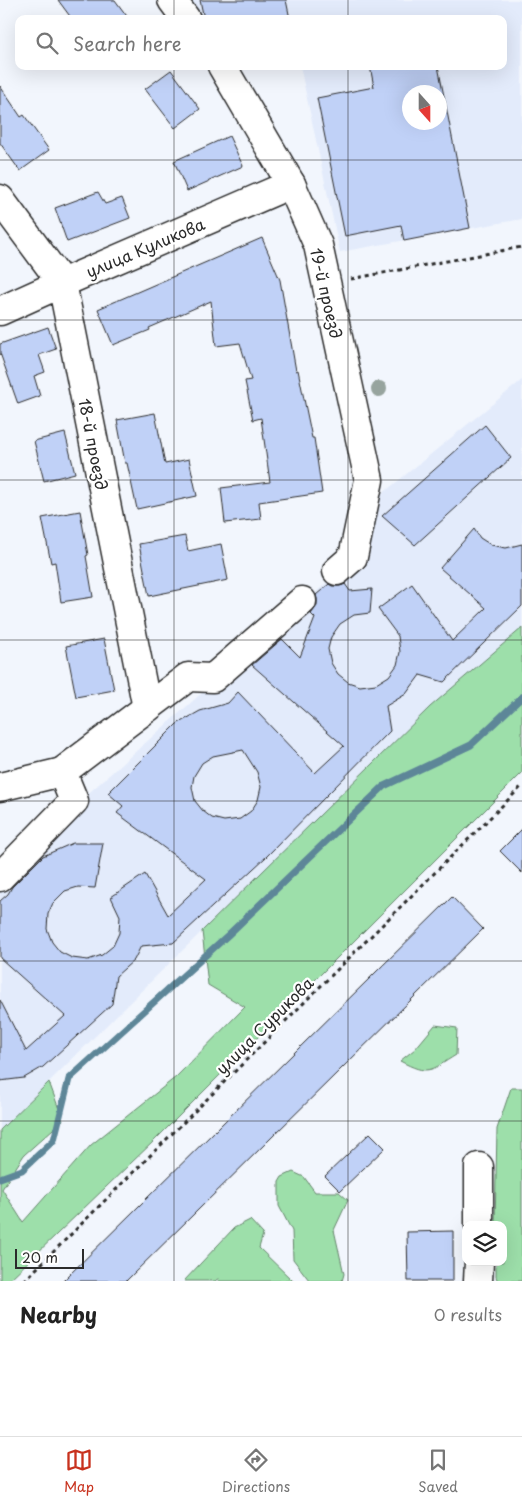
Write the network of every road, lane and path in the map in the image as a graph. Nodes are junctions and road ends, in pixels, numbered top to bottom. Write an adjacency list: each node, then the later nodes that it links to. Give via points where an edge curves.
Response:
1 (172, 0): 2 (street)
2 (183, 15)
3 (224, 70): 4 (street, 19-й проезд)
4 (291, 184): 7 (street, улица Куликова); 8 (street, 19-й проезд, via 318,246)
5 (0, 198): 7 (street, 18-й проезд)
6 (522, 247): 8 (path)
7 (62, 283): 9 (street, улица Куликова); 12 (street, 18-й проезд)
8 (326, 284): 10 (street, 19-й проезд, via 369,480 353,557)
9 (0, 311)
10 (337, 571)
11 (302, 602): 12 (street, via 213,678 188,677)
12 (147, 708): 13 (street)
13 (62, 772): 15 (street); 16 (street, via 74,801)
14 (522, 786): 20 (path, улица Сурикова)
15 (0, 787)
16 (0, 877)
17 (479, 1167): 18 (street)
18 (479, 1221)
19 (478, 1266): 21 (street)
20 (24, 1281)
21 (478, 1281)

